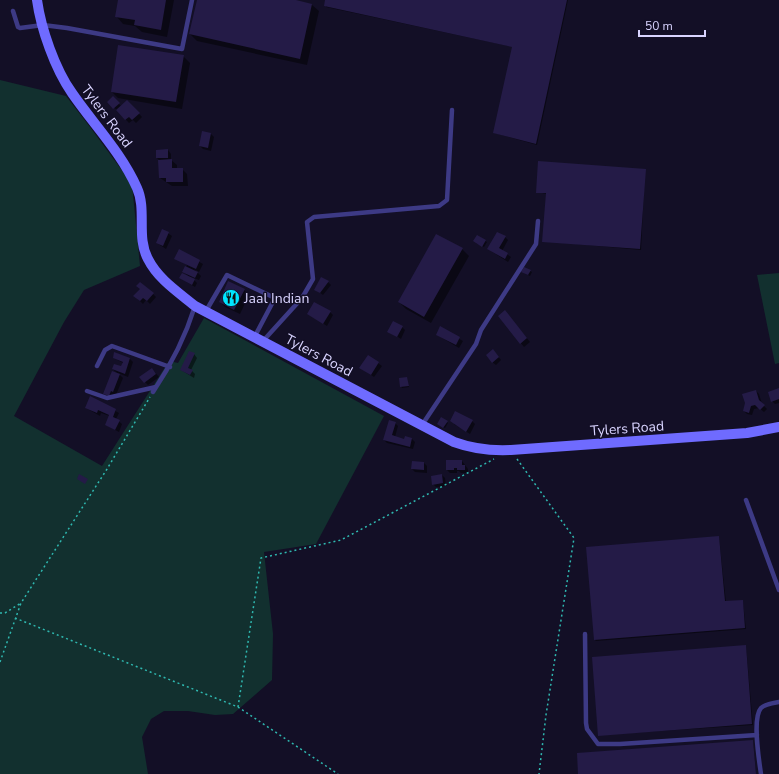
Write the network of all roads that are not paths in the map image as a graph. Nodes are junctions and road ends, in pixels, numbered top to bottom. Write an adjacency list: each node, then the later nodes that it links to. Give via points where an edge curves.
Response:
1 (37, 0): 4 (street, Tylers Road)
2 (192, 0): 4 (lane, via 182,49 96,32)
3 (13, 11): 4 (lane, via 18,27 24,29)
4 (43, 25): 7 (street, Tylers Road, via 51,52 71,92 118,153 138,190 142,240 147,258 169,286)
5 (452, 110): 9 (lane, via 447,200 439,206 314,217 307,222 313,278 302,298)
6 (538, 221): 15 (lane, via 536,244 481,330 476,344)
7 (195, 306): 8 (street, Tylers Road); 11 (lane, via 182,344)
8 (206, 311): 9 (street, Tylers Road); 9 (lane, via 227,275 275,298)
9 (259, 339): 15 (street, Tylers Road)
10 (97, 366): 11 (lane, via 105,350 112,346)
11 (170, 367): 12 (lane)
12 (156, 387): 13 (lane, via 107,398); 14 (lane)
13 (87, 391)
14 (153, 392)
15 (422, 425): 16 (street, Tylers Road, via 454,442 490,451 747,434)
16 (779, 427)
17 (746, 500): 18 (lane)
18 (779, 590)
19 (585, 634): 21 (lane, via 586,723 587,730 598,744)
20 (779, 702): 21 (lane, via 760,709)
21 (757, 735): 22 (lane)
22 (761, 774)

